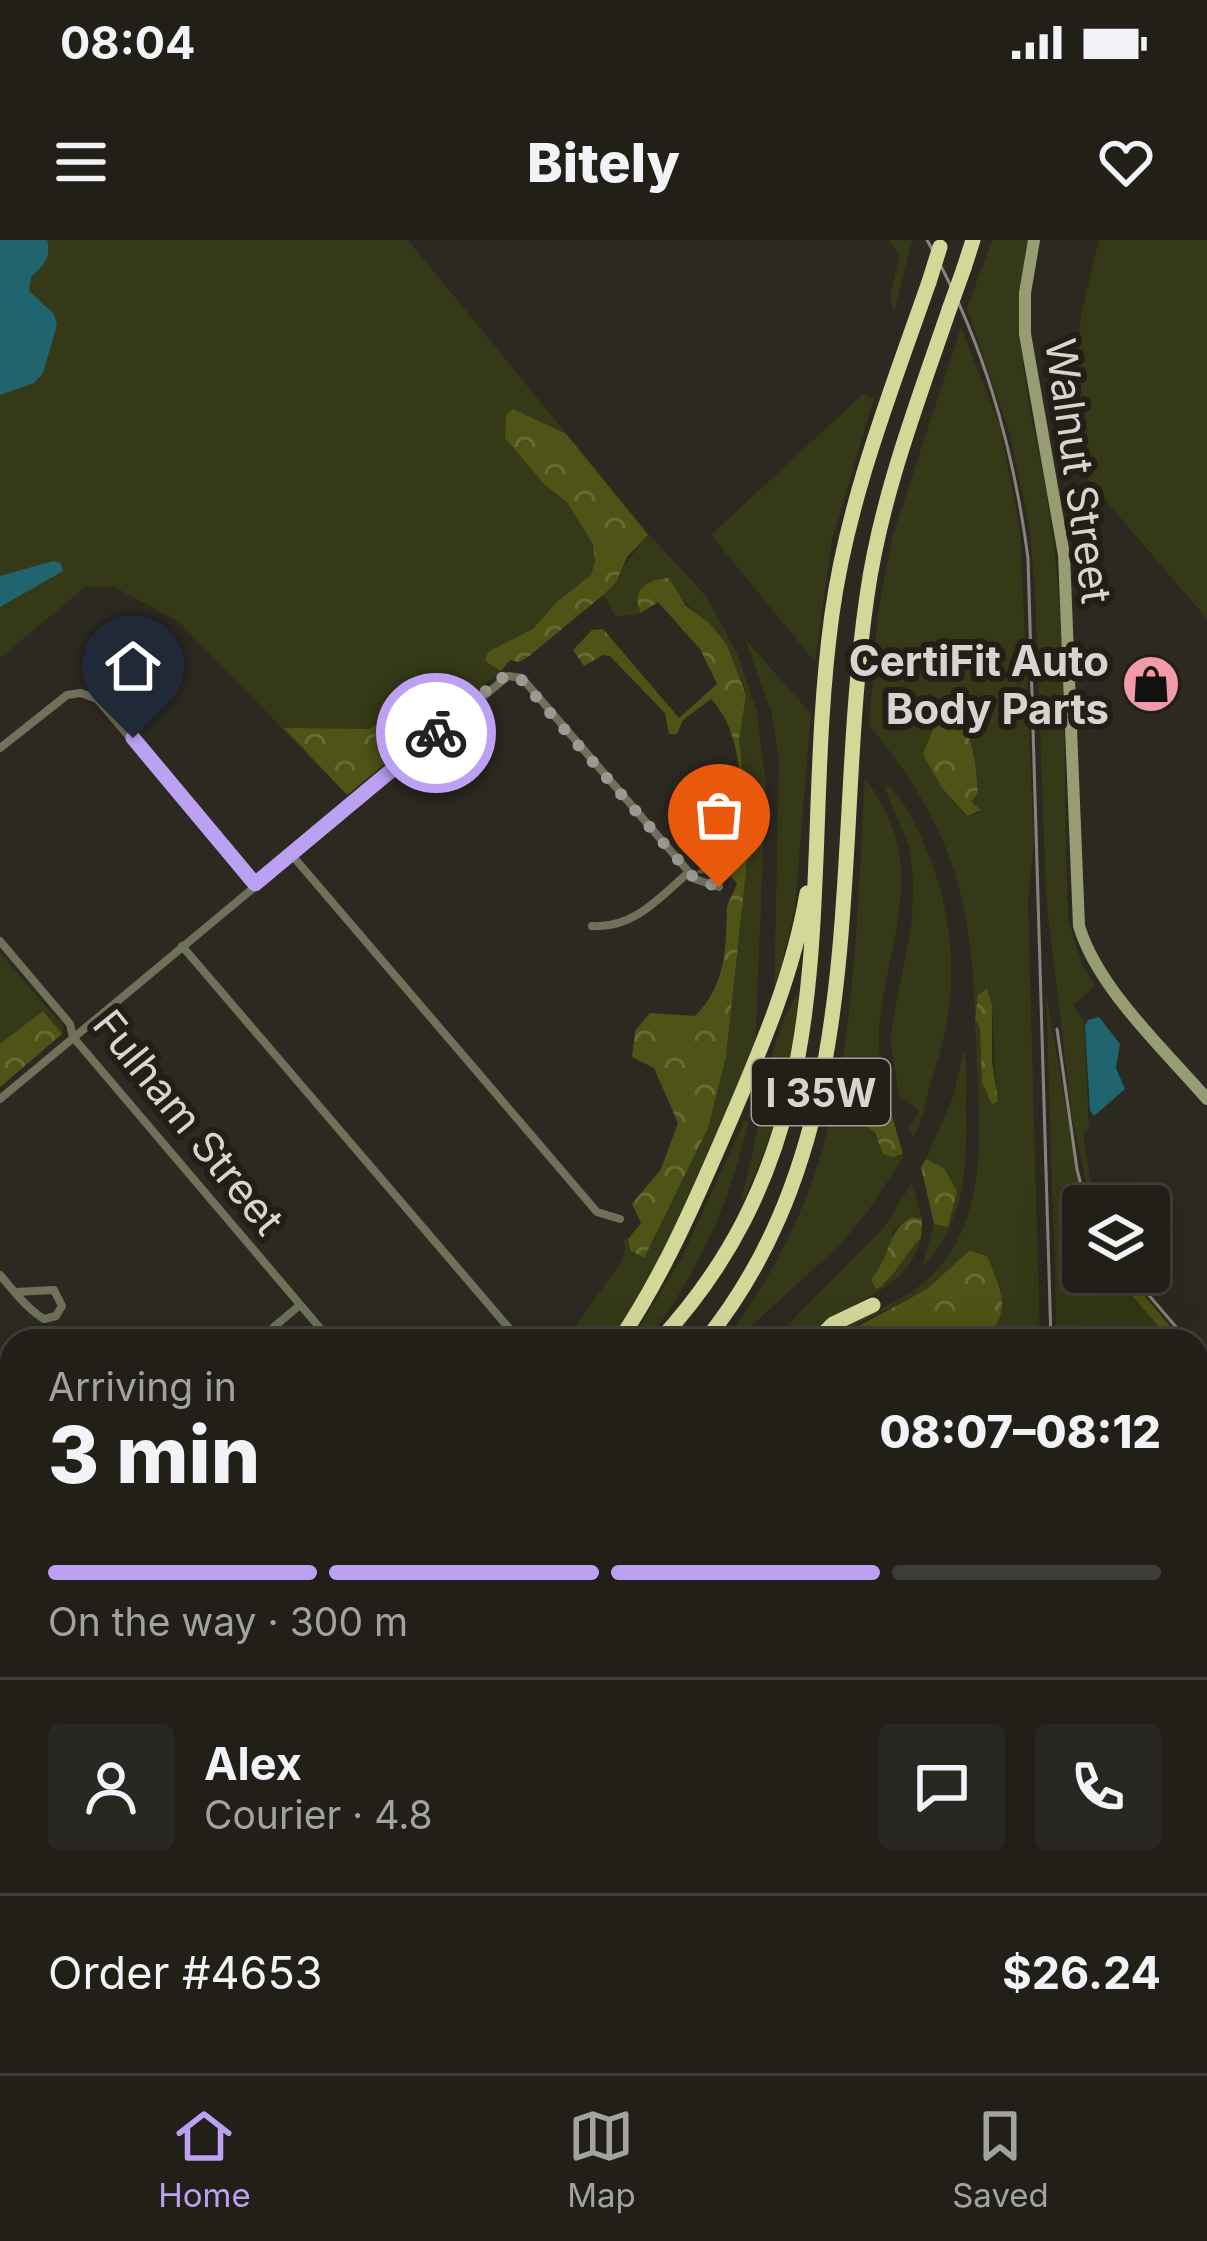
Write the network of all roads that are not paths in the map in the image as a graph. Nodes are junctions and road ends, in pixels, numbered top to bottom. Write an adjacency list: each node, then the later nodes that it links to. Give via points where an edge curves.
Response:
1 (973, 240): 26 (highway, I 35W, bridge, via 873,555 818,1110 758,1263)
2 (1034, 240): 15 (street, Walnut Street, via 1024,334 1064,555 1079,926 1105,979)
3 (942, 242): 5 (highway, I 35W, bridge, via 847,534 829,642)
4 (0, 748): 8 (street, via 62,698 97,699)
5 (817, 831): 24 (highway, via 786,982 680,1239); 25 (highway, I 35W, via 805,1029 784,1119 731,1242)
6 (291, 854): 7 (street, via 501,678 518,676); 8 (street); 16 (street, via 597,1212)
7 (688, 872): 9 (street); 10 (street, via 629,922)
8 (255, 884): 12 (street)
9 (719, 887)
10 (592, 926)
11 (0, 941): 13 (street, Fulham Street)
12 (182, 946): 13 (street); 23 (street)
13 (73, 1037): 14 (street); 19 (street, Fulham Street)
14 (0, 1099)
15 (1207, 1099)
16 (620, 1219)
17 (0, 1275): 18 (street)
18 (15, 1292): 18 (street, via 44,1319 62,1306 54,1290)
19 (300, 1305): 21 (street); 22 (street, Fulham Street)
20 (873, 1305): 27 (highway)
21 (271, 1329)
22 (321, 1329)
23 (510, 1329)
24 (627, 1329)
25 (668, 1329)
26 (713, 1329)
27 (830, 1329)

